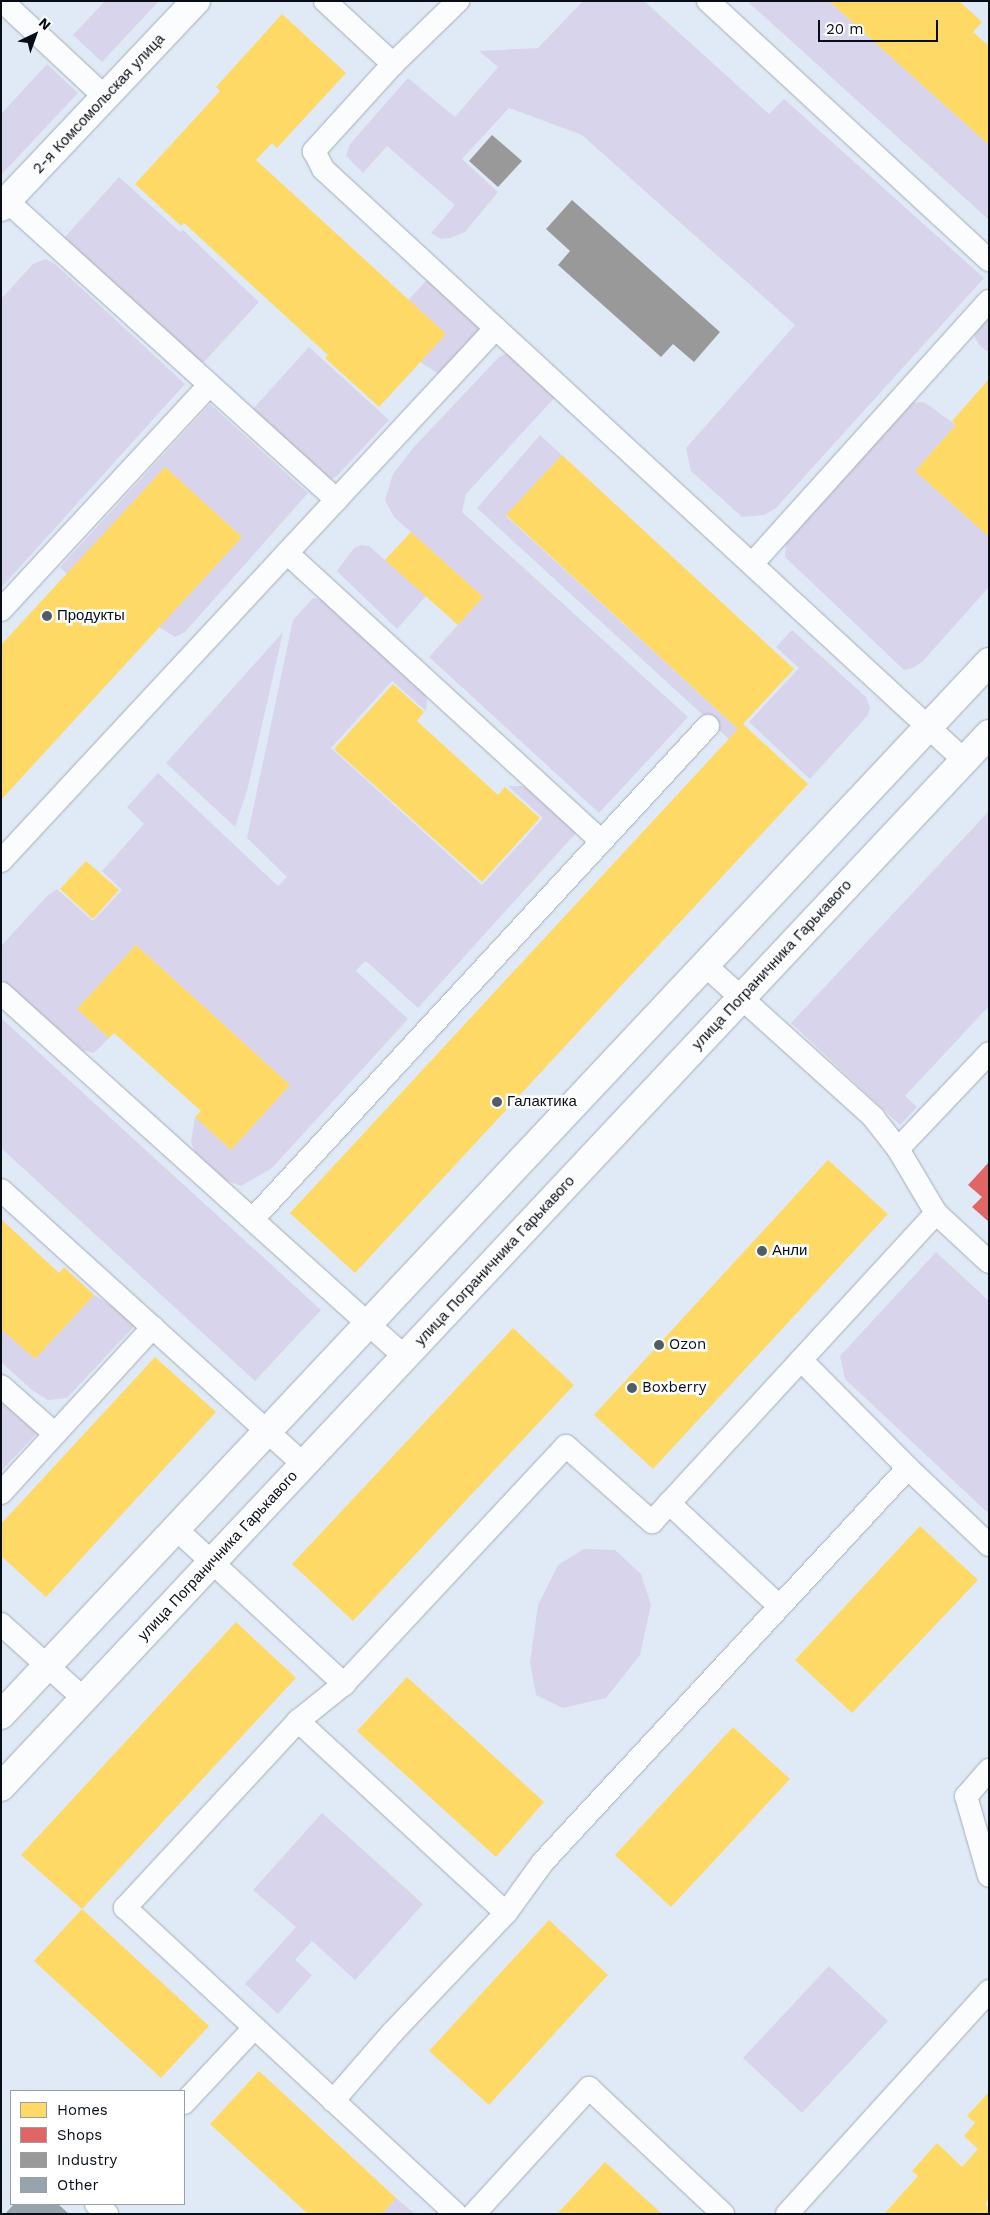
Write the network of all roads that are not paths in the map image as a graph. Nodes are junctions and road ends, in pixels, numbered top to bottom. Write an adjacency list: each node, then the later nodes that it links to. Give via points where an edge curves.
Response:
1 (2, 1): 7 (lane)
2 (196, 1): 7 (street, 2-я Комсомольская улица)
3 (325, 1): 6 (lane)
4 (458, 1): 6 (lane)
5 (708, 1): 9 (lane)
6 (393, 64): 11 (lane, via 314,152 323,169)
7 (106, 97): 8 (street, 2-я Комсомольская улица)
8 (4, 204): 12 (lane)
9 (989, 260)
10 (989, 301): 15 (lane)
11 (496, 328): 13 (lane); 15 (lane)
12 (210, 385): 13 (lane); 16 (lane)
13 (337, 500): 14 (lane)
14 (287, 553): 22 (lane); 23 (lane)
15 (752, 564): 19 (lane)
16 (1, 610)
17 (989, 662): 19 (street)
18 (708, 726): 22 (lane)
19 (929, 726): 21 (lane); 24 (street)
20 (989, 734): 21 (street, улица Пограничника Гарькавого)
21 (964, 760): 26 (street, улица Пограничника Гарькавого)
22 (601, 841): 31 (lane)
23 (1, 861)
24 (705, 965): 26 (lane); 33 (street)
25 (1, 992): 31 (lane)
26 (741, 998): 28 (lane, via 873,1117); 35 (street, улица Пограничника Гарькавого)
27 (989, 1053): 28 (lane)
28 (898, 1149): 30 (lane)
29 (1, 1190): 34 (lane)
30 (936, 1213): 32 (lane); 36 (lane)
31 (253, 1219): 33 (lane)
32 (989, 1262)
33 (368, 1323): 35 (lane); 38 (street)
34 (153, 1327): 38 (lane); 39 (lane)
35 (404, 1358): 40 (street, улица Пограничника Гарькавого)
36 (801, 1360): 41 (lane); 43 (lane)
37 (1, 1386): 39 (lane)
38 (268, 1431): 40 (lane); 44 (street)
39 (55, 1434): 42 (lane)
40 (304, 1465): 46 (street, улица Пограничника Гарькавого)
41 (908, 1468): 45 (lane); 47 (lane)
42 (1, 1493)
43 (670, 1503): 47 (lane); 50 (lane, via 652,1522 566,1446)
44 (176, 1529): 46 (lane); 49 (street)
45 (989, 1545)
46 (212, 1563): 50 (lane); 51 (street, улица Пограничника Гарькавого)
47 (779, 1606): 57 (lane, via 543,1862)
48 (1, 1624): 49 (lane)
49 (47, 1667): 51 (lane); 52 (street)
50 (344, 1684): 53 (lane)
51 (84, 1699): 55 (street, улица Пограничника Гарькавого)
52 (1, 1715)
53 (298, 1721): 57 (lane); 59 (lane, via 125,1908)
54 (989, 1770): 56 (lane, via 966,1796)
55 (1, 1788)
56 (989, 1876)
57 (506, 1913): 61 (lane, via 393,2032)
58 (989, 1990): 67 (lane)
59 (253, 2029): 60 (lane); 61 (lane)
60 (185, 2102)
61 (333, 2102): 64 (lane)
62 (97, 2205): 63 (lane)
63 (107, 2214)
64 (456, 2214)
65 (474, 2214): 66 (lane, via 590,2088)
66 (723, 2214)
67 (787, 2214)

